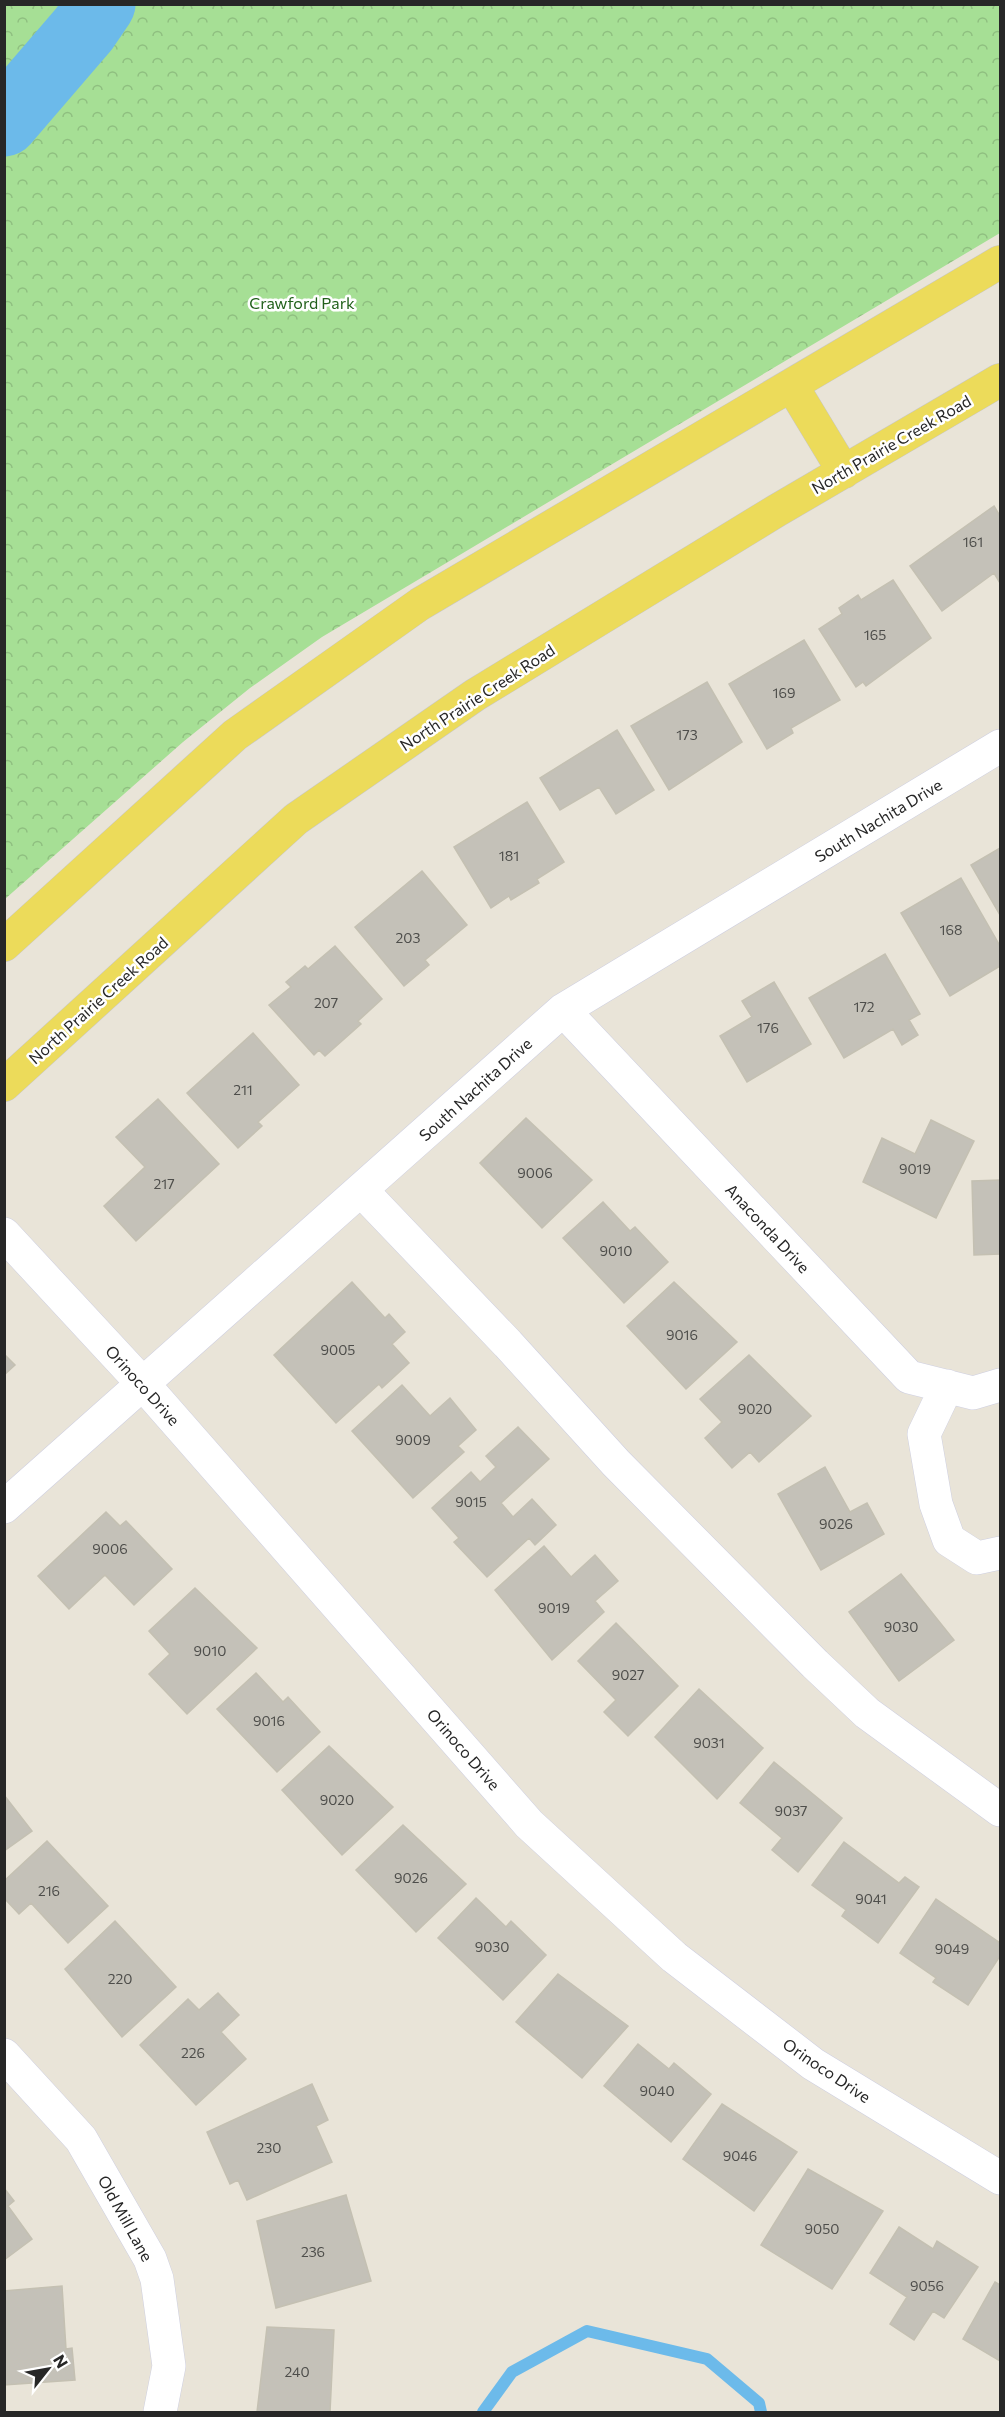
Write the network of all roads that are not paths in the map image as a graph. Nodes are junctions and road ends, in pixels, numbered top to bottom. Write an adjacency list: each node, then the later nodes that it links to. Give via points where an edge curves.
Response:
1 (1000, 262): 3 (main road)
2 (1000, 380): 4 (main road, North Prairie Creek Road)
3 (792, 386): 4 (main road); 6 (main road, via 420,604 235,735)
4 (844, 472): 8 (main road, North Prairie Creek Road, via 475,695 296,819)
5 (1000, 746): 7 (street, South Nachita Drive)
6 (4, 945)
7 (563, 1010): 9 (street, South Nachita Drive); 13 (street, Anaconda Drive, via 909,1377)
8 (4, 1085)
9 (360, 1190): 11 (street, South Nachita Drive); 16 (street, via 616,1463 814,1664 867,1713)
10 (4, 1234): 11 (street, Orinoco Drive)
11 (143, 1384): 14 (street, South Nachita Drive); 18 (street, Orinoco Drive, via 529,1824 674,1957 813,2064)
12 (1000, 1385): 13 (street, Anaconda Drive, via 973,1393)
13 (947, 1386): 15 (street, via 924,1434 936,1504 949,1540 977,1558)
14 (4, 1507)
15 (1000, 1553)
16 (1000, 1810)
17 (4, 2055): 19 (street, Old Mill Lane, via 81,2139 150,2259 157,2279 169,2366)
18 (1000, 2178)
19 (160, 2412)

